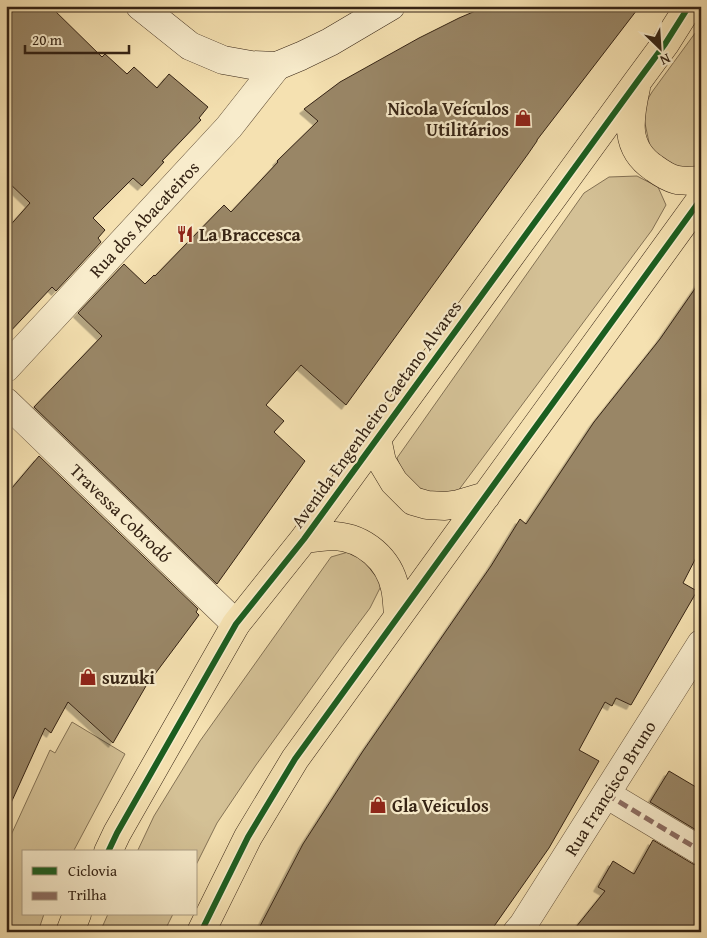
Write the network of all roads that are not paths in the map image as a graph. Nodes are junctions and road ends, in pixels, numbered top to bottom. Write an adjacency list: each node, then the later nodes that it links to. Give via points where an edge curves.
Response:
1 (140, 6): 4 (street, via 190,46 224,60)
2 (391, 6): 4 (street, via 330,42)
3 (689, 6): 5 (main road, Avenida Engenheiro Caetano Alvares)
4 (277, 66): 8 (street, Rua dos Abacateiros, via 230,127)
5 (638, 82): 6 (main road, via 631,110 631,131 640,157 677,181); 10 (main road, Avenida Engenheiro Caetano Alvares)
6 (701, 180)
7 (701, 200): 11 (main road)
8 (6, 368)
9 (6, 402): 14 (street, Travessa Cobrodó)
10 (377, 438): 11 (main road, via 382,462 394,482 413,500 445,506); 12 (main road, Avenida Engenheiro Caetano Alvares)
11 (486, 496): 13 (main road)
12 (304, 539): 13 (main road, via 335,536 355,540 375,552 390,572 396,588); 14 (main road, Avenida Engenheiro Caetano Alvares)
13 (398, 615): 21 (main road, via 295,758 248,837)
14 (236, 624): 17 (main road, Avenida Engenheiro Caetano Alvares)
15 (701, 644): 16 (street, Rua Francisco Bruno)
16 (606, 794): 18 (street); 22 (street, Rua Francisco Bruno)
17 (109, 850)
18 (701, 850)
19 (76, 916): 20 (main road)
20 (70, 932)
21 (201, 932)
22 (517, 932)

